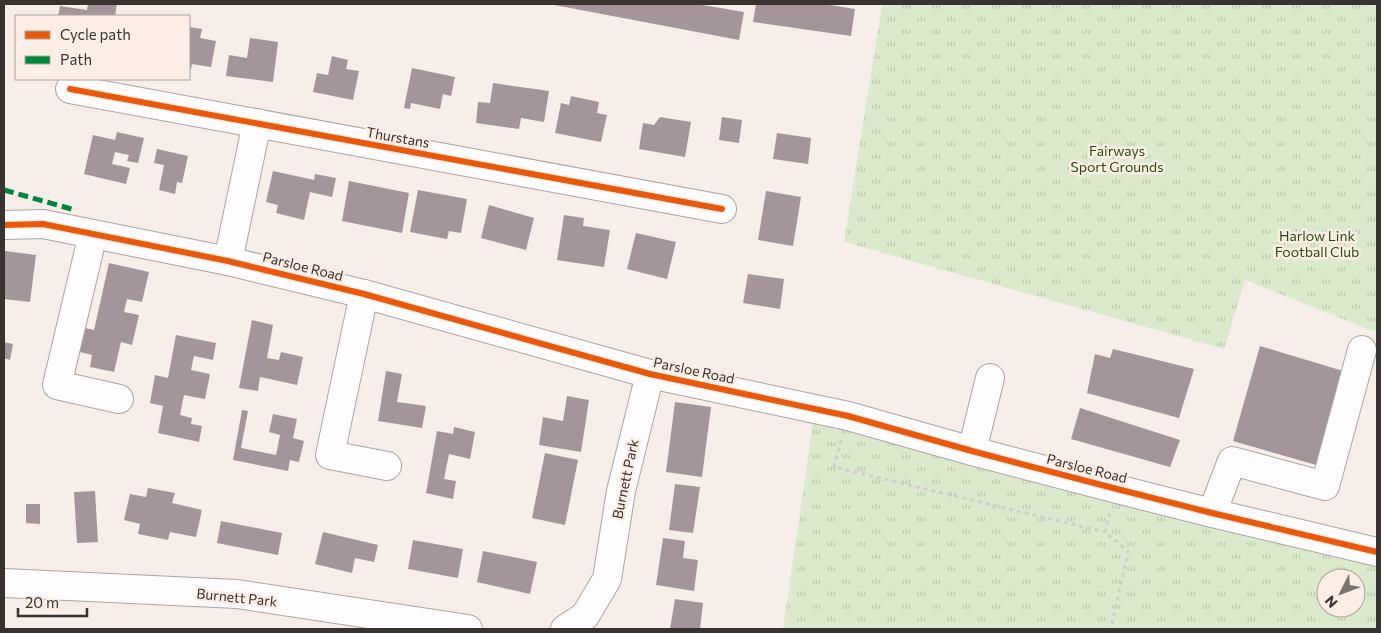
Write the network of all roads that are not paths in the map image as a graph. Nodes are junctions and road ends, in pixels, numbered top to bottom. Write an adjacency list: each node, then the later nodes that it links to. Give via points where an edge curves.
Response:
1 (70, 89): 2 (street, Thurstans)
2 (257, 123): 3 (street, Thurstans); 6 (street)
3 (722, 209)
4 (4, 225): 5 (street, Parsloe Road, via 43,224)
5 (93, 234): 6 (street, Parsloe Road); 11 (street, via 57,386)
6 (228, 261): 7 (street, Parsloe Road)
7 (364, 294): 9 (street, Parsloe Road); 13 (street, via 330,455)
8 (1362, 350): 14 (street, via 1325,486 1232,461)
9 (650, 374): 12 (street, Parsloe Road, via 848,416); 18 (street, Burnett Park, via 621,490 607,579 585,616)
10 (990, 378): 12 (street)
11 (119, 399)
12 (972, 451): 14 (street, Parsloe Road)
13 (388, 466)
14 (1212, 513): 15 (street, Parsloe Road)
15 (1377, 552)
16 (4, 583): 17 (street, Burnett Park, via 237,594)
17 (468, 629)
18 (565, 629)

